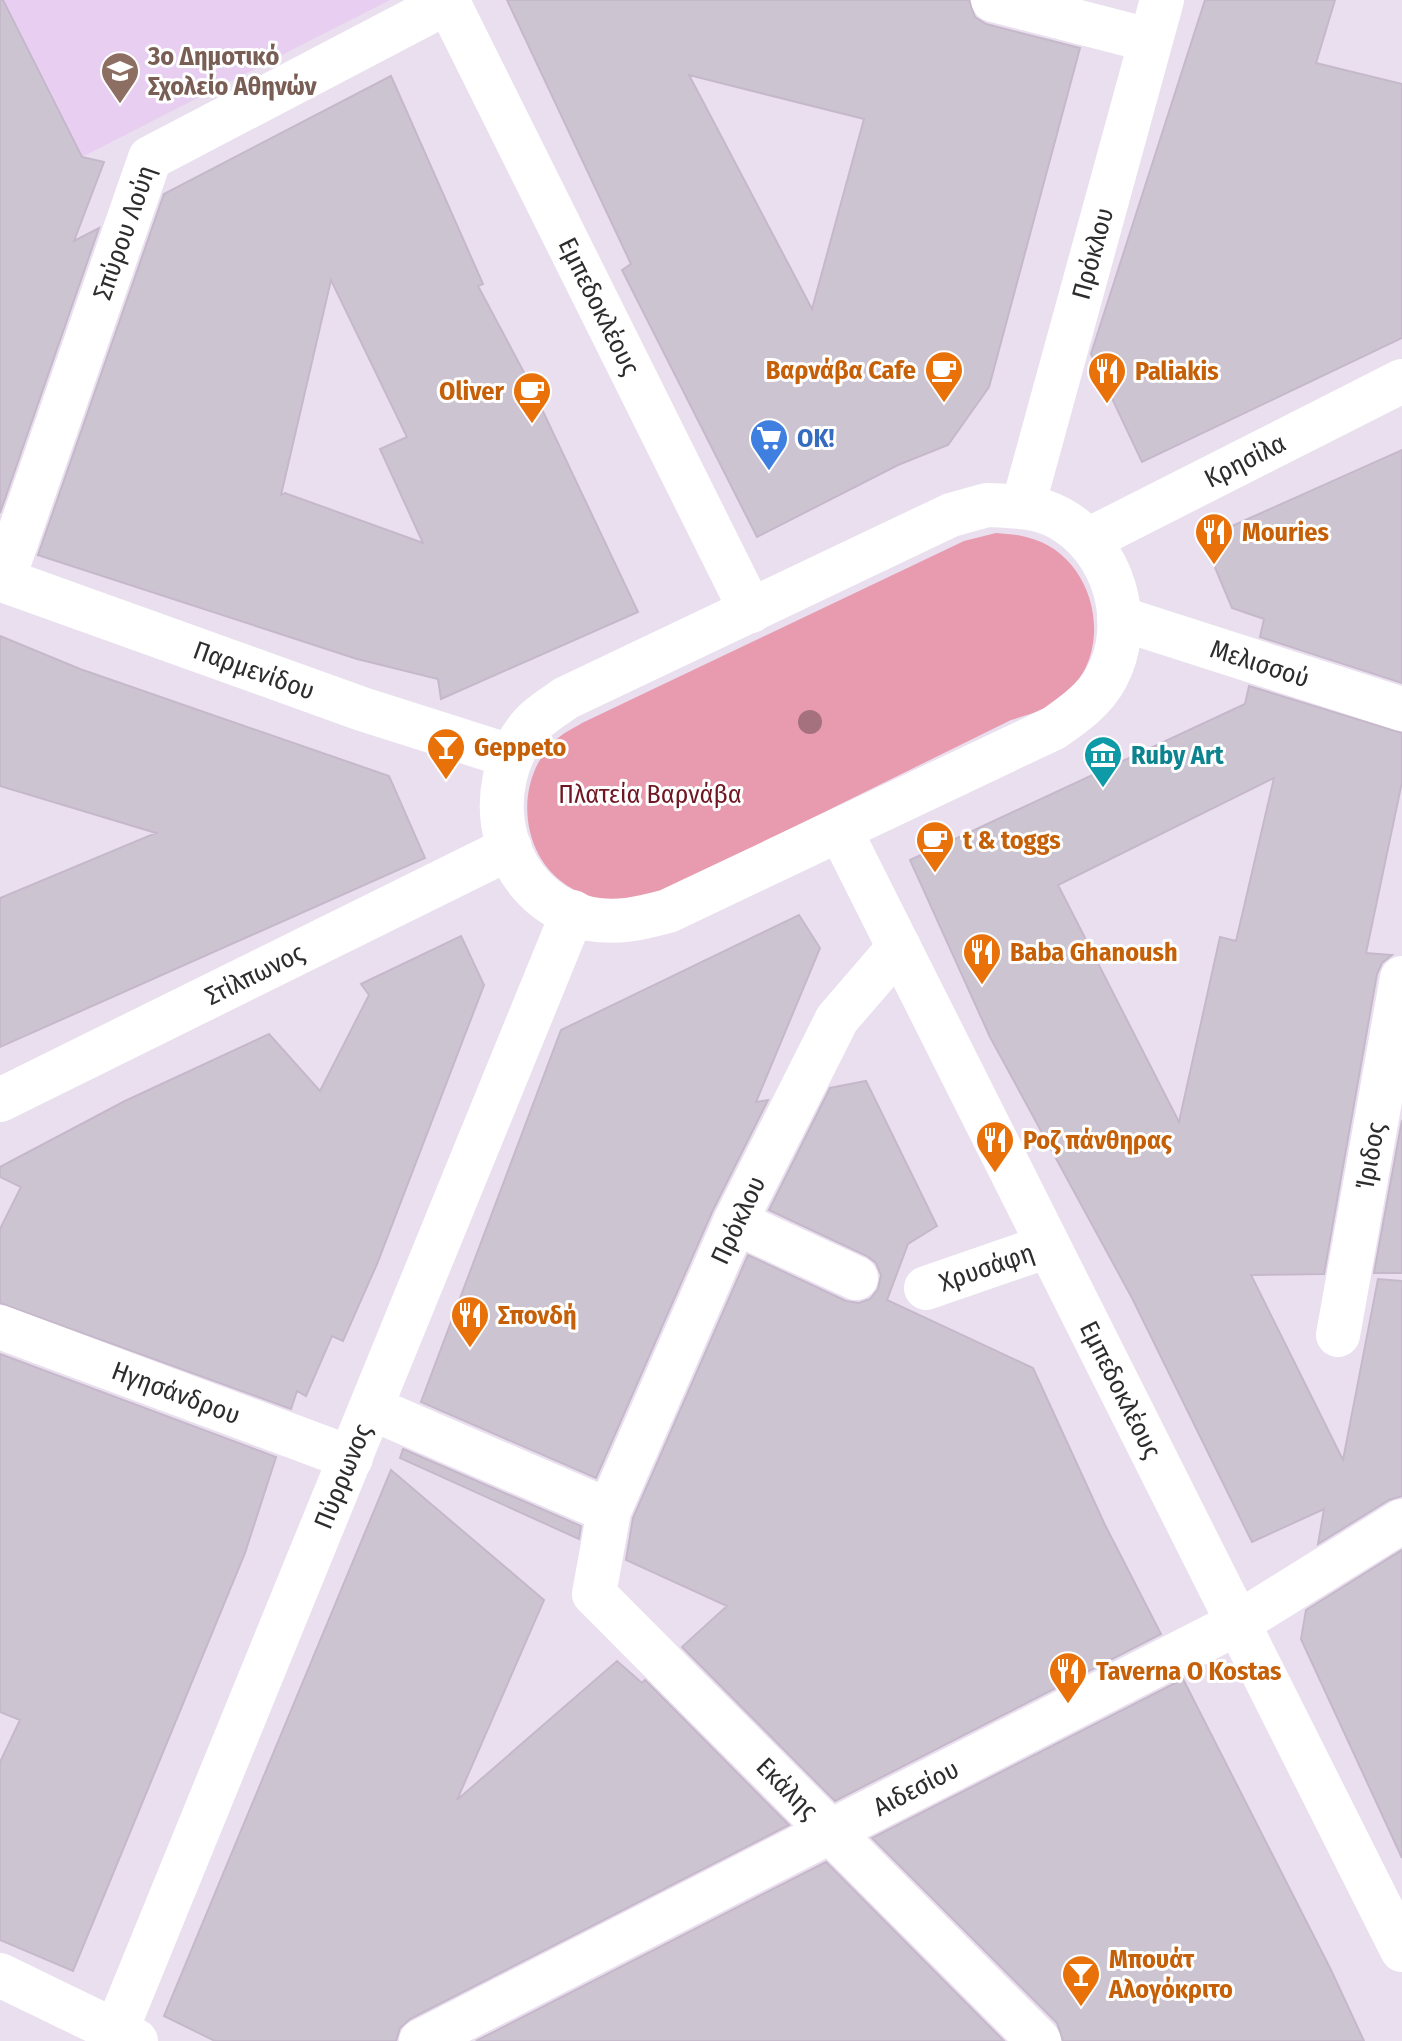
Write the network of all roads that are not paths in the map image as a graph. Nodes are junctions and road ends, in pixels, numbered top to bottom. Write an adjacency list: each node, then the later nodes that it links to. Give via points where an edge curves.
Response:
1 (993, 0): 3 (street)
2 (448, 1): 7 (street, Σπύρου Λούη, via 150,158); 8 (street, Εμπεδοκλέους)
3 (1155, 20): 5 (street, Πρόκλου)
4 (1402, 381): 6 (street, Κρησίλα)
5 (1023, 506): 6 (street, via 1058,518); 8 (street, via 987,505 951,515)
6 (1088, 540): 9 (street, via 1109,571)
7 (2, 579): 11 (street, Παρμενίδου, via 362,709)
8 (751, 611): 11 (street, via 566,698 533,722)
9 (1119, 618): 10 (street, Μελισσού); 12 (street, via 1119,643 1106,678 1084,707 1054,728)
10 (1402, 709)
11 (510, 756): 13 (street, via 500,796)
12 (840, 830): 14 (street, via 668,911 629,922 588,919); 15 (street, Εμπεδοκλέους)
13 (510, 848): 14 (street, via 522,874 551,902); 18 (street, Στίλπωνος)
14 (573, 912): 25 (street, Πύρρωνος)
15 (899, 947): 19 (street, Πρόκλου, via 837,1019); 20 (street, Εμπεδοκλέους)
16 (1402, 978): 17 (street, Ίριδος)
17 (1394, 1049): 24 (street, Ίριδος)
18 (0, 1100)
19 (735, 1222): 21 (street); 27 (street, Πρόκλου)
20 (1048, 1246): 22 (street, Χρυσάφη); 29 (street, Εμπεδοκλέους)
21 (856, 1278)
22 (926, 1288)
23 (0, 1327): 26 (street, Ηγησάνδρου)
24 (1338, 1335)
25 (371, 1408): 26 (street, Πύρρωνος); 27 (street)
26 (351, 1458): 33 (street, Πύρρωνος)
27 (609, 1511): 30 (street, Εκάλης, via 594,1594)
28 (1402, 1521): 29 (street, Αιδεσίου)
29 (1238, 1623): 30 (street, Αιδεσίου); 31 (street, Εμπεδοκλέους)
30 (828, 1831): 34 (street, Αιδεσίου); 35 (street, Εκάλης)
31 (1402, 1950)
32 (0, 1975): 33 (street)
33 (121, 2038)
34 (421, 2041)
35 (1039, 2041)

